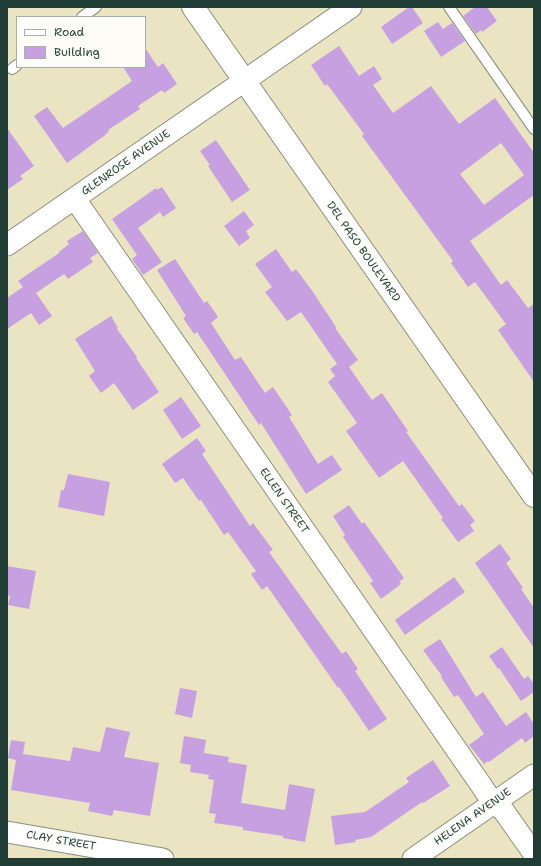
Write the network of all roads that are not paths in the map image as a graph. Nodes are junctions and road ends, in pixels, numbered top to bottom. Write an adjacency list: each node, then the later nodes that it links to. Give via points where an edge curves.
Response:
1 (96, 7): 5 (lane)
2 (193, 7): 6 (main road, DEL PASO BOULEVARD)
3 (351, 7): 6 (street, GLENROSE AVENUE)
4 (449, 7): 7 (lane)
5 (83, 16)
6 (244, 81): 8 (street, GLENROSE AVENUE); 10 (main road, DEL PASO BOULEVARD)
7 (534, 129)
8 (75, 199): 9 (street, GLENROSE AVENUE); 12 (street, ELLEN STREET)
9 (7, 245)
10 (534, 496)
11 (534, 775): 12 (street, HELENA AVENUE)
12 (494, 803): 14 (street, ELLEN STREET, via 503,810); 16 (street, HELENA AVENUE)
13 (7, 832): 15 (street, CLAY STREET)
14 (534, 854)
15 (163, 859)
16 (412, 859)

